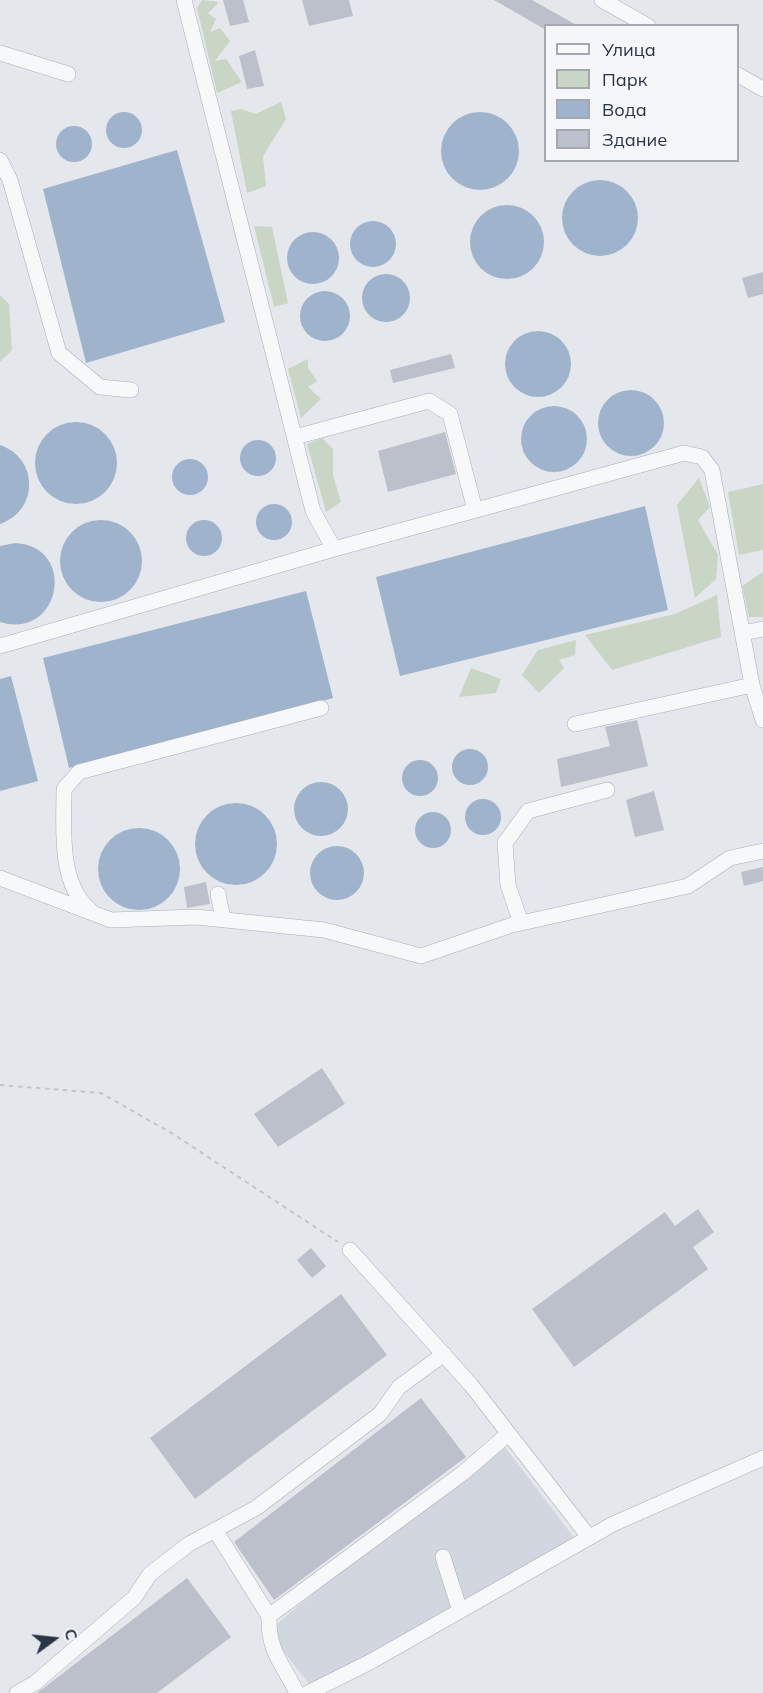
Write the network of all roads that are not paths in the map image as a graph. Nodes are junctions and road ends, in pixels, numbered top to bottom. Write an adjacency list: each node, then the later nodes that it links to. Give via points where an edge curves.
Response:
1 (184, 0): 10 (street)
2 (602, 0): 3 (street)
3 (644, 24)
4 (0, 53): 5 (street)
5 (68, 74)
6 (739, 76): 7 (street)
7 (763, 89)
8 (0, 160): 9 (street, via 10,180 59,353 100,387)
9 (131, 390)
10 (295, 437): 11 (street, via 429,401 450,414); 12 (street, via 313,511)
11 (475, 510): 12 (street); 14 (street, via 684,453 702,457 712,470)
12 (334, 549): 15 (street)
13 (763, 629): 14 (street)
14 (742, 633): 16 (street)
15 (0, 646)
16 (752, 685): 18 (street); 19 (street)
17 (321, 708): 24 (street, via 79,772 64,789 68,876 78,900)
18 (763, 720)
19 (575, 724)
20 (607, 790): 26 (street, via 528,811 505,843 508,885)
21 (763, 851): 26 (street, via 730,858 688,886)
22 (0, 878): 24 (street)
23 (218, 894): 25 (street)
24 (96, 915): 25 (street, via 111,920 196,916)
25 (223, 919): 26 (street, via 324,930 421,956)
26 (521, 923)
27 (350, 1251): 28 (street)
28 (444, 1354): 29 (street); 31 (street, via 399,1387 380,1414 256,1508)
29 (507, 1436): 32 (street, via 540,1472); 35 (street)
30 (763, 1458): 32 (street)
31 (215, 1530): 35 (street); 36 (street, via 150,1574 134,1598 35,1683)
32 (589, 1538): 34 (street)
33 (442, 1557): 34 (street)
34 (460, 1611): 38 (street)
35 (269, 1616): 37 (street, via 273,1650)
36 (17, 1693)
37 (297, 1693)
38 (308, 1693)

